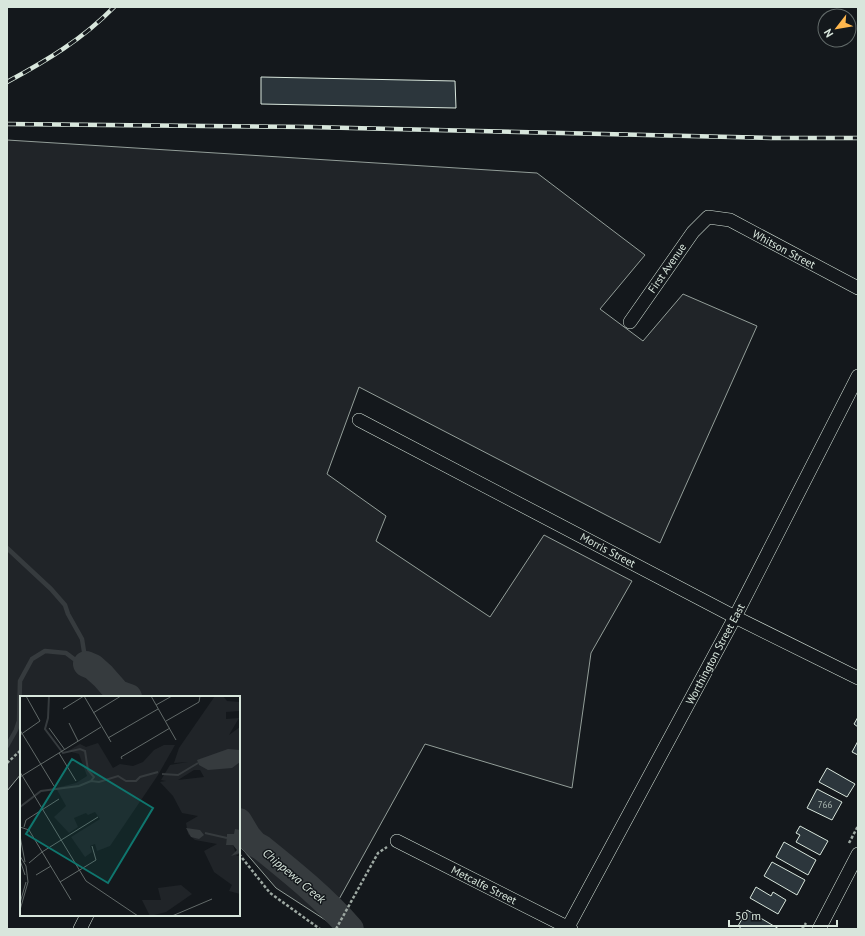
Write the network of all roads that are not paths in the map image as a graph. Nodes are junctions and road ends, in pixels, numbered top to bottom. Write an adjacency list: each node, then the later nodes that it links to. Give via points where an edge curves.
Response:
1 (708, 217): 2 (street, Whitson Street, via 730,220); 3 (street, First Avenue, via 693,232)
2 (858, 288)
3 (630, 322)
4 (858, 376): 6 (street, Worthington Street East)
5 (359, 420): 6 (street, Morris Street)
6 (735, 617): 7 (street, Morris Street); 12 (street, Worthington Street East)
7 (858, 678)
8 (397, 841): 12 (street, Metcalfe Street)
9 (858, 854): 13 (street)
10 (86, 916): 11 (street)
11 (80, 929)
12 (569, 929)
13 (819, 929)

